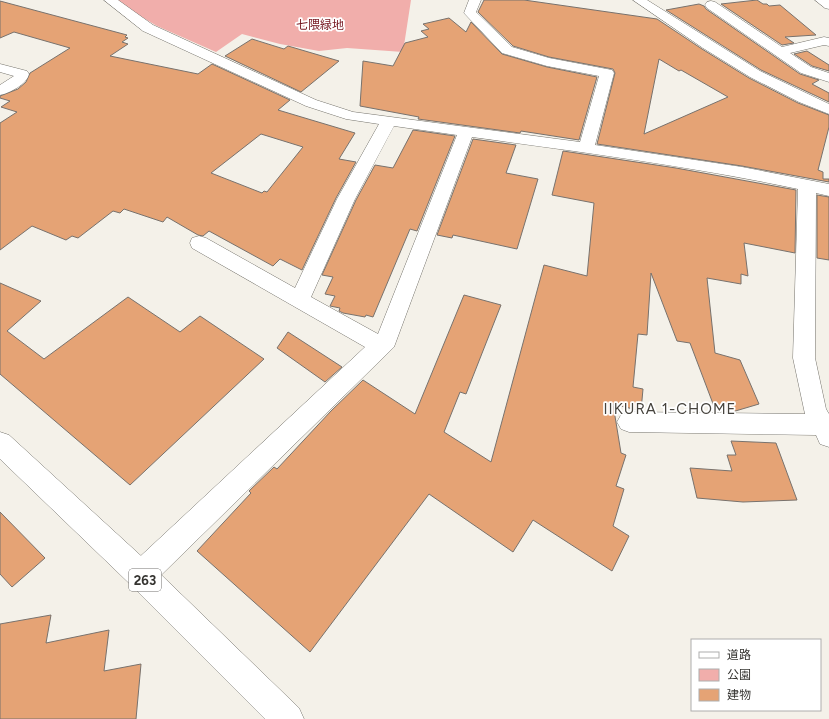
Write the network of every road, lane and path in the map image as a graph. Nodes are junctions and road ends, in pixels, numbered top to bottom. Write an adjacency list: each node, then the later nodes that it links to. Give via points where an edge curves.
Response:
1 (110, 0): 13 (main road, via 148,28 311,103 351,116)
2 (475, 0): 15 (main road, via 470,13 507,50 547,62 607,73)
3 (639, 0): 12 (main road, via 732,61)
4 (821, 0): 6 (main road)
5 (711, 5): 8 (main road)
6 (829, 5)
7 (829, 42): 8 (main road)
8 (779, 52): 10 (main road, via 806,70)
9 (0, 68): 11 (main road, via 22,74 21,78)
10 (829, 78)
11 (0, 91)
12 (829, 109)
13 (389, 121): 14 (main road); 19 (main road, via 346,199)
14 (466, 131): 15 (main road); 20 (main road, via 386,341)
15 (586, 148): 16 (main road, via 742,172)
16 (807, 185): 17 (main road); 22 (main road, via 804,358 815,411)
17 (829, 190)
18 (200, 243): 19 (main road)
19 (300, 300): 20 (main road)
20 (381, 346): 24 (main road)
21 (629, 422): 22 (main road)
22 (826, 430)
23 (0, 443): 24 (main road, 263)
24 (140, 575): 25 (main road, 263)
25 (288, 719)

